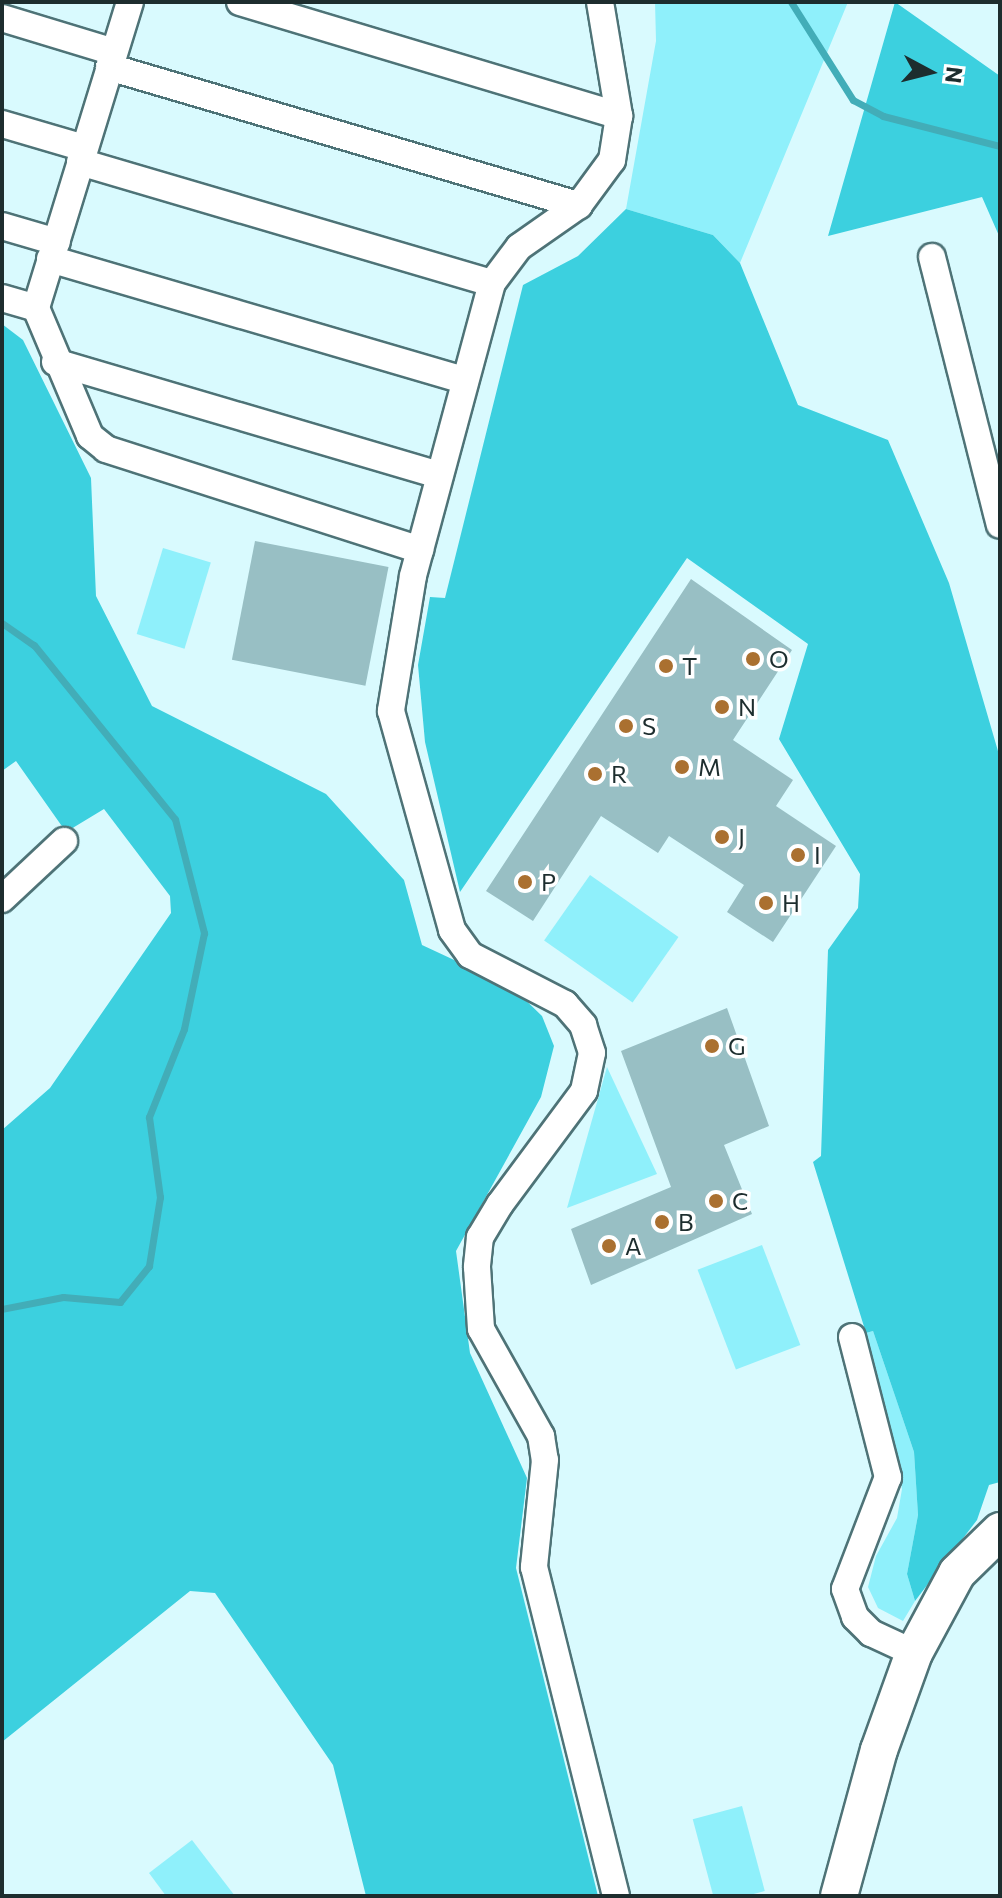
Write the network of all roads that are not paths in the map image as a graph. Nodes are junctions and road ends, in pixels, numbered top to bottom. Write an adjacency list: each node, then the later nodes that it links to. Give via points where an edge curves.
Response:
1 (130, 2): 5 (street)
2 (240, 2): 6 (street)
3 (596, 3): 6 (street)
4 (2, 18): 5 (street)
5 (112, 60): 8 (street); 9 (street)
6 (619, 116): 9 (street, via 612,160)
7 (2, 124): 8 (street)
8 (82, 155): 11 (street); 13 (street)
9 (579, 205): 13 (street, via 519,247)
10 (2, 226): 11 (street)
11 (53, 250): 15 (street); 17 (street)
12 (932, 257): 18 (street)
13 (492, 283): 17 (street)
14 (2, 298): 15 (street)
15 (36, 308): 16 (street)
16 (55, 362): 19 (street); 21 (street, via 90,436 106,449)
17 (463, 380): 19 (street)
18 (990, 453): 20 (street)
19 (440, 475): 21 (street)
20 (1000, 525)
21 (420, 550): 27 (street, via 391,711 452,930 470,955 565,1004 583,1025 592,1053 584,1091 480,1237 477,1267 481,1329 541,1436 545,1460 534,1567)
22 (64, 841): 23 (street)
23 (2, 899)
24 (852, 1337): 26 (street, via 882,1433 888,1477 845,1589 855,1617 871,1633)
25 (1000, 1531): 26 (street, via 957,1573)
26 (914, 1653): 28 (street, via 879,1750)
27 (616, 1896)
28 (839, 1896)

